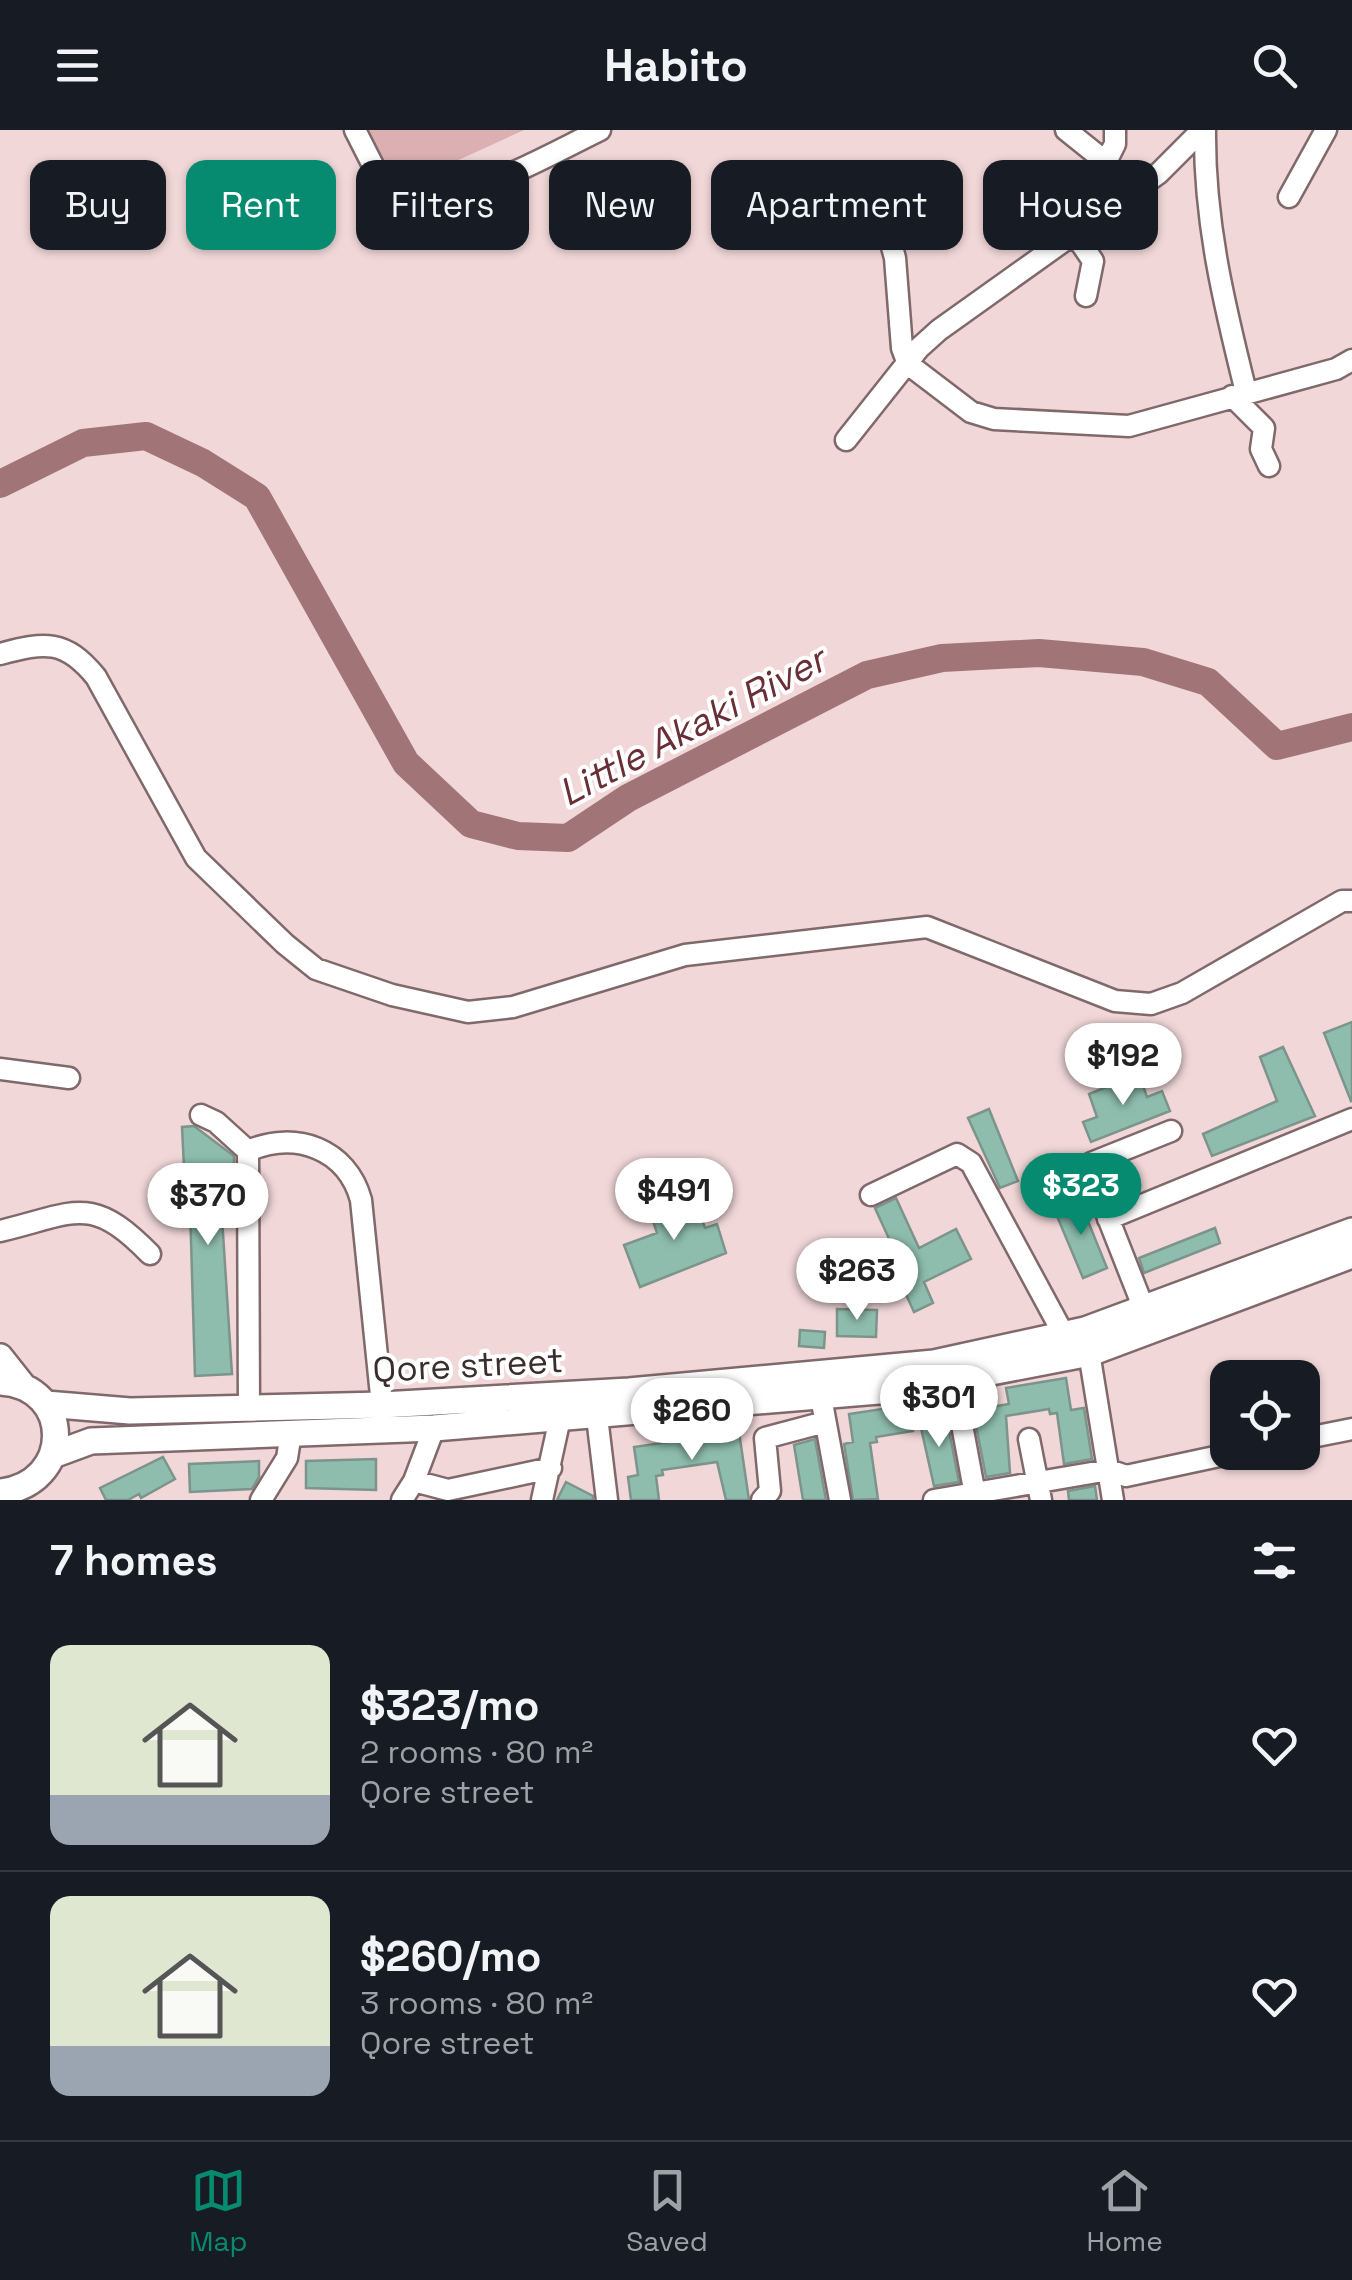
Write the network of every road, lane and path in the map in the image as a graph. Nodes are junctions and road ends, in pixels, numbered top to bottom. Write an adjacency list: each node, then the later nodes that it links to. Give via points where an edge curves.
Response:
1 (355, 130): 2 (street, via 386,191 399,202 426,202 470,187)
2 (600, 130)
3 (1066, 130): 7 (street)
4 (1115, 130): 8 (street)
5 (1203, 130): 9 (street); 18 (street, via 1204,196)
6 (1326, 130): 10 (street)
7 (1103, 160)
8 (1107, 160)
9 (1158, 174)
10 (1289, 197)
11 (893, 250): 15 (street)
12 (1050, 250): 15 (street, via 939,330)
13 (1085, 250): 14 (street, via 1093,262)
14 (1086, 296)
15 (908, 364): 18 (street, via 955,404 994,419 1129,426); 19 (street)
16 (1344, 365): 17 (street); 18 (street)
17 (1352, 387)
18 (1239, 394): 20 (street, via 1264,428)
19 (846, 440)
20 (1268, 466)
21 (0, 654): 22 (street, via 41,644 77,654 196,858 316,970 468,1012 513,1006 686,955 927,927 1115,1002 1150,1004)
22 (1352, 900)
23 (0, 1069): 24 (street)
24 (69, 1078)
25 (201, 1115): 28 (street)
26 (1352, 1119): 30 (street)
27 (1171, 1131): 30 (street, via 1092,1164)
28 (248, 1151): 41 (street, via 295,1142 346,1165 354,1177); 43 (street)
29 (871, 1195): 36 (street, via 957,1154 971,1162)
30 (1108, 1219): 35 (street)
31 (1352, 1230): 35 (main road, Qore street)
32 (0, 1231): 33 (street, via 89,1212 108,1216)
33 (150, 1254)
34 (1352, 1255): 36 (main road, Qore street)
35 (1144, 1308): 36 (main road, Qore street)
36 (1080, 1339): 38 (main road, Qore street); 41 (main road, Qore street, via 858,1372); 54 (street)
37 (0, 1357): 39 (main road)
38 (954, 1382): 42 (main road, Qore street); 60 (street)
39 (11, 1384): 40 (main road)
40 (46, 1404): 43 (main road, Qore street); 52 (main road, via 56,1428)
41 (382, 1405): 43 (main road, Qore street)
42 (823, 1409): 44 (main road, Qore street); 66 (street, via 765,1438 770,1491); 67 (street)
43 (248, 1410)
44 (598, 1417): 45 (main road, Qore street); 65 (street)
45 (560, 1418): 46 (main road, Qore street); 53 (street)
46 (434, 1428): 48 (main road, Qore street); 55 (street)
47 (1352, 1429): 49 (street)
48 (291, 1434): 52 (main road, Qore street, via 91,1441); 62 (street, via 287,1458)
49 (1320, 1435)
50 (1029, 1439): 56 (street)
51 (1210, 1458): 54 (street, via 1126,1476)
52 (49, 1462): 57 (main road, Qore street, via 18,1489); 61 (main road)
53 (552, 1468): 58 (street); 64 (street)
54 (1109, 1470): 56 (street); 69 (street)
55 (414, 1481): 59 (street); 63 (street)
56 (1040, 1491): 60 (street)
57 (0, 1492)
58 (478, 1492): 59 (street)
59 (450, 1495)
60 (976, 1497): 68 (street)
61 (48, 1500)
62 (261, 1500)
63 (402, 1500)
64 (542, 1500)
65 (608, 1500)
66 (762, 1500)
67 (840, 1500)
68 (934, 1500)
69 (1113, 1500)

